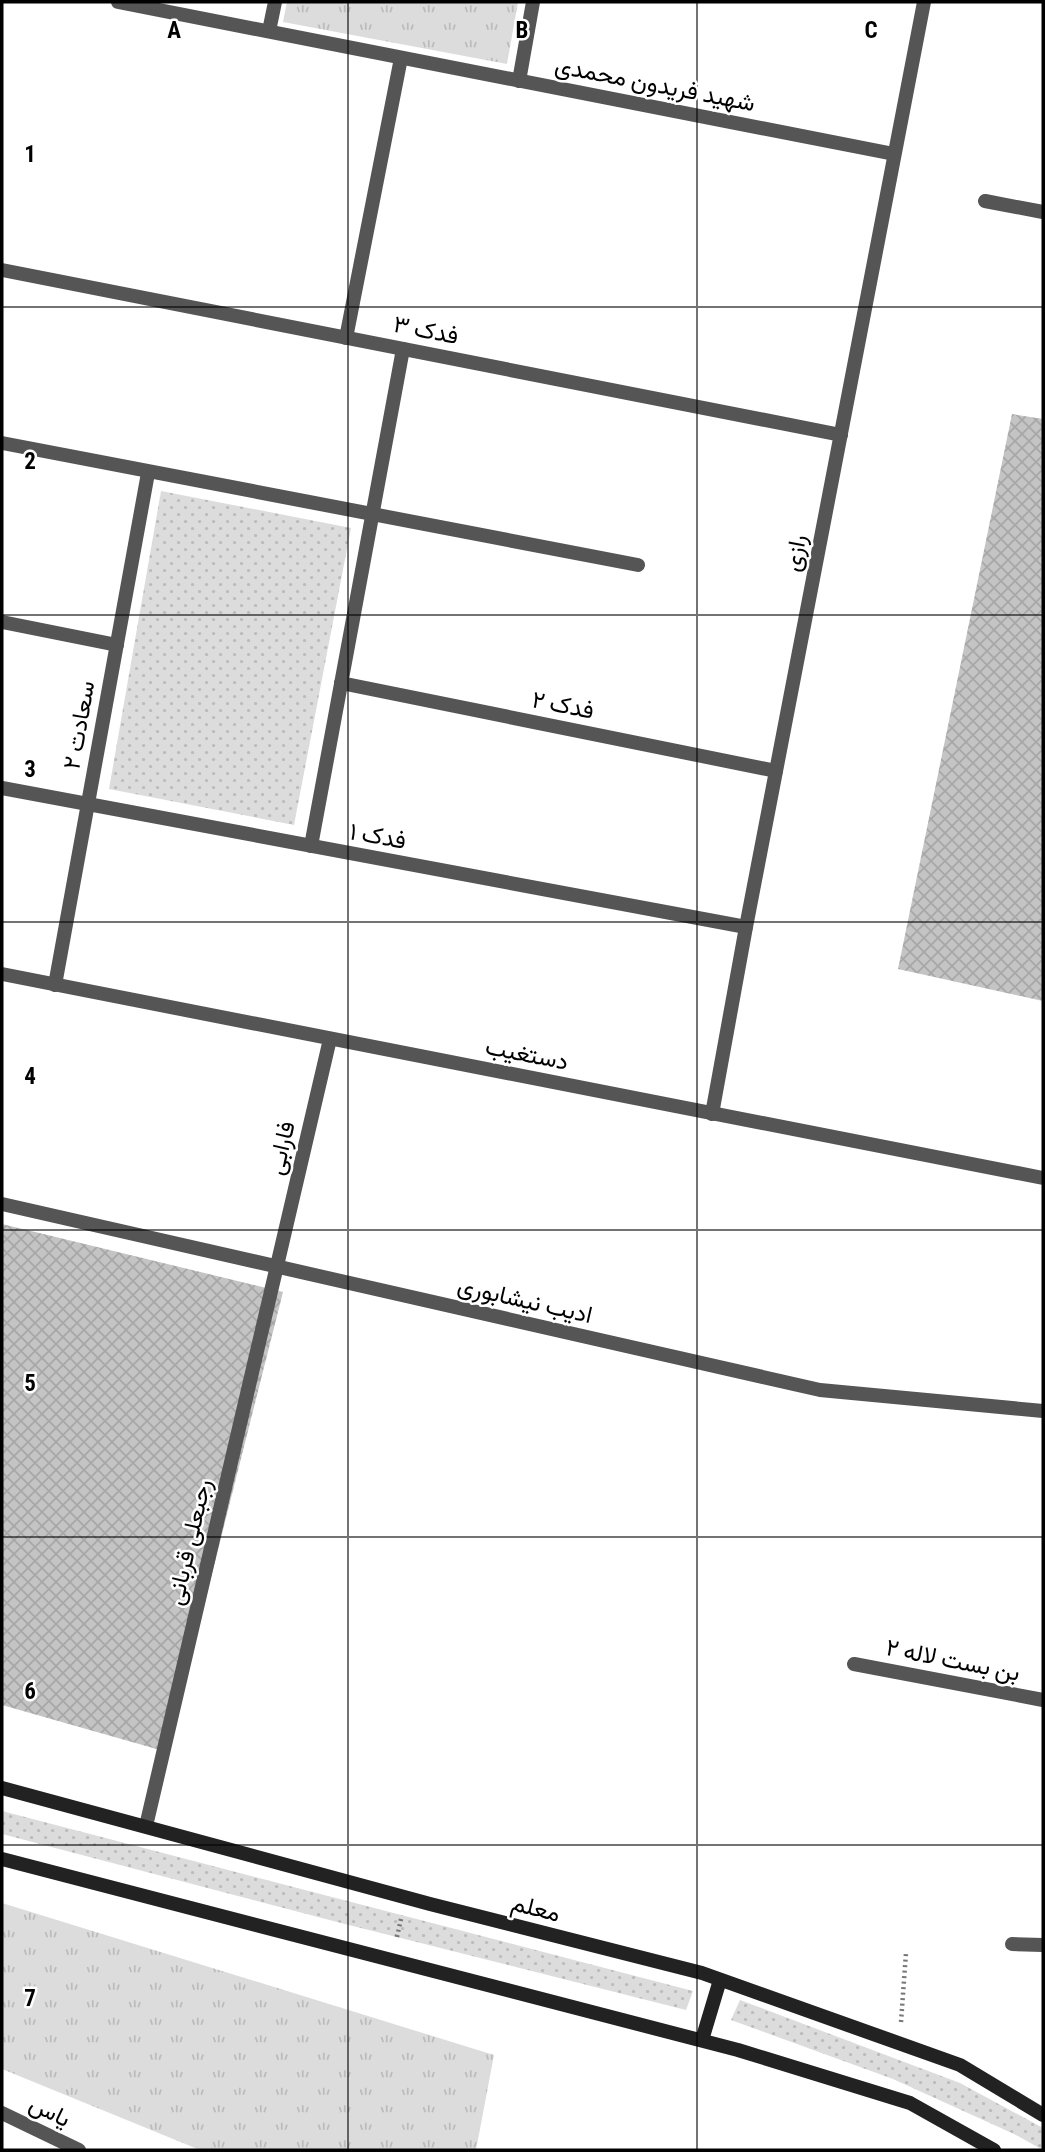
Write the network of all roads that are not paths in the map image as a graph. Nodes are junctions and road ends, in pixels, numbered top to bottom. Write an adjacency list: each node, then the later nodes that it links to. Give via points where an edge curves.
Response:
1 (118, 2): 5 (street, شهید فریدون محمدی)
2 (275, 2): 5 (street)
3 (533, 2): 7 (street)
4 (923, 2): 8 (street, رازی)
5 (269, 31): 6 (street, شهید فریدون محمدی)
6 (401, 58): 7 (street, شهید فریدون محمدی); 12 (street)
7 (519, 81): 8 (street, شهید فریدون محمدی)
8 (894, 154): 14 (street, رازی)
9 (985, 201): 10 (street)
10 (1043, 212)
11 (2, 270): 12 (street, فدک ۳)
12 (346, 338): 13 (street, فدک ۳)
13 (403, 349): 14 (street, فدک ۳); 17 (street)
14 (841, 435): 22 (street, رازی)
15 (2, 443): 16 (street)
16 (148, 472): 17 (street); 20 (street, سعادت ۲)
17 (372, 513): 18 (street); 21 (street)
18 (638, 565)
19 (2, 622): 20 (street)
20 (117, 645): 24 (street, سعادت ۲)
21 (341, 683): 22 (street, فدک ۲); 25 (street)
22 (776, 771): 26 (street, رازی)
23 (2, 788): 24 (street, فدک ۱)
24 (88, 806): 25 (street, فدک ۱); 28 (street, سعادت ۲)
25 (310, 846): 26 (street, فدک ۱)
26 (746, 927): 30 (street, رازی)
27 (2, 974): 28 (street, دستغیب)
28 (55, 985): 29 (street, دستغیب)
29 (330, 1039): 30 (street, دستغیب); 33 (street, فارابی)
30 (712, 1114): 31 (street, دستغیب)
31 (1043, 1178)
32 (2, 1204): 33 (street, ادیب نیشابوری)
33 (277, 1267): 34 (street, ادیب نیشابوری, via 820,1390); 38 (street, رجبعلی قربانی)
34 (1043, 1410)
35 (854, 1664): 36 (street, بن بست لاله ۲)
36 (1043, 1700)
37 (2, 1788): 38 (main road, معلم)
38 (146, 1826): 42 (main road, معلم)
39 (2, 1859): 43 (main road)
40 (1012, 1944): 41 (street)
41 (1043, 1945)
42 (720, 1980): 43 (main road); 45 (main road, معلم, via 960,2065)
43 (702, 2040): 47 (main road, via 909,2103)
44 (2, 2113): 46 (street, یاس)
45 (1043, 2115)
46 (79, 2150)
47 (995, 2150)

